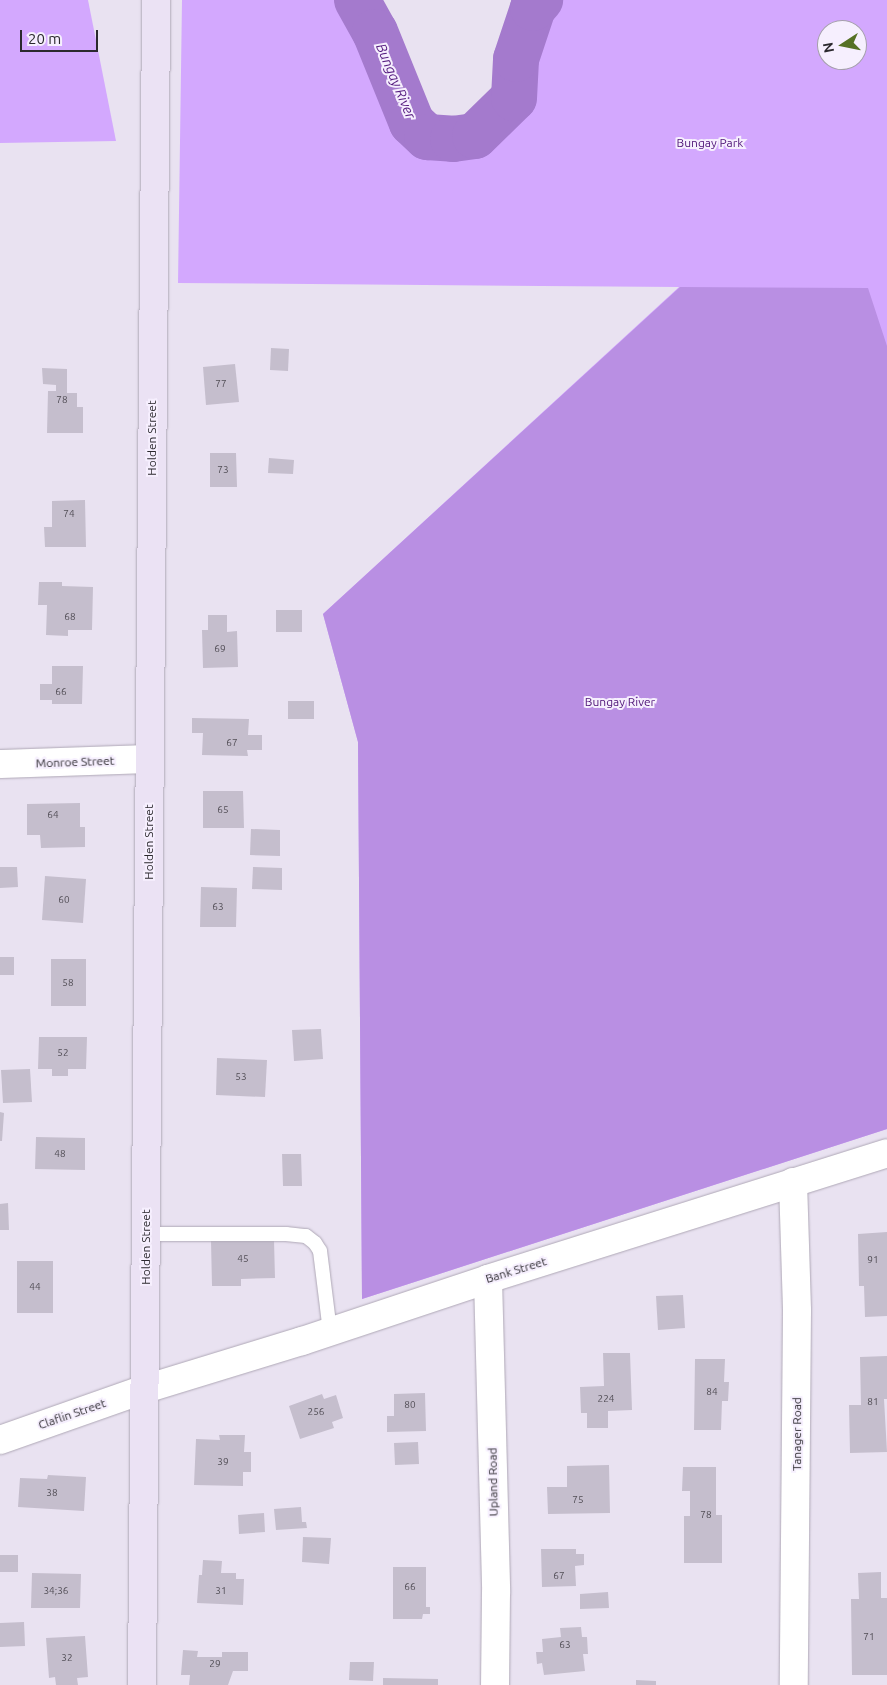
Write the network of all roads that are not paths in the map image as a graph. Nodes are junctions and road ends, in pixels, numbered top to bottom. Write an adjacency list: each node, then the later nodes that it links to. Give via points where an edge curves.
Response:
1 (156, 0): 2 (main road, Holden Street)
2 (149, 759): 3 (street, Monroe Street); 6 (main road, Holden Street)
3 (0, 764)
4 (887, 1153): 5 (street, Bank Street)
5 (792, 1182): 7 (street, Bank Street); 13 (street, Tanager Road, via 797,1311)
6 (146, 1234): 8 (lane, via 306,1236 320,1251); 9 (main road, Holden Street)
7 (488, 1279): 8 (street, Bank Street); 12 (street, Upland Road, via 496,1593)
8 (330, 1332): 9 (street, Bank Street)
9 (145, 1389): 10 (street, Claflin Street); 11 (main road, Holden Street)
10 (0, 1440)
11 (142, 1685)
12 (495, 1685)
13 (794, 1685)

